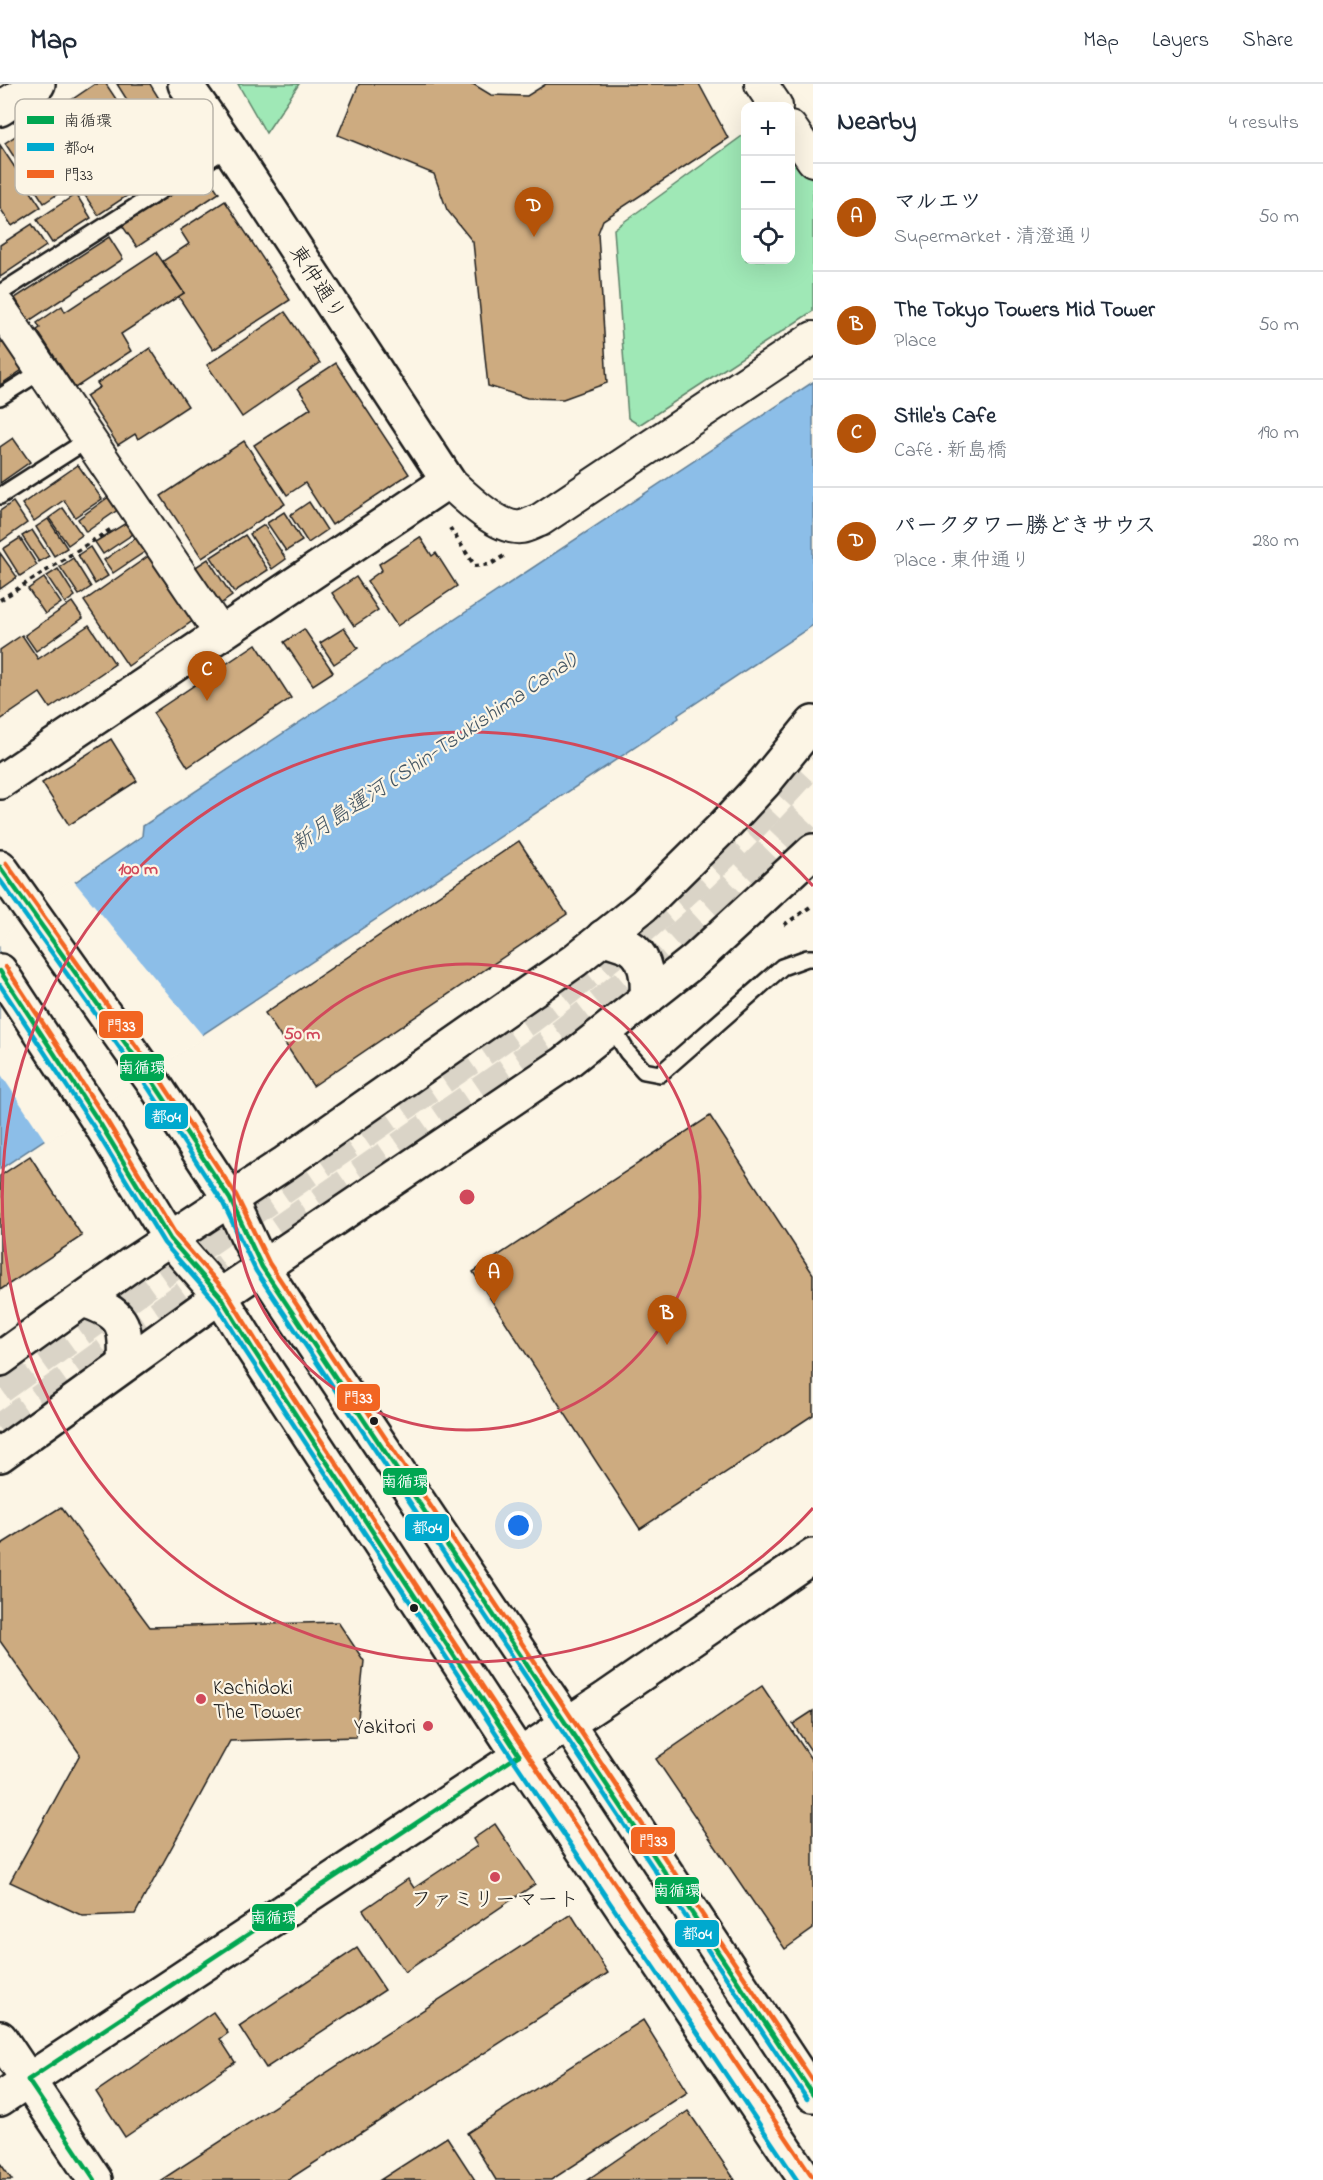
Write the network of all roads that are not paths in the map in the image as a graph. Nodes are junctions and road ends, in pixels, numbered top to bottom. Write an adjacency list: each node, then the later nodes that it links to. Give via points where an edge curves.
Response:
1 (38, 84): 4 (street)
2 (185, 84): 6 (street, 東仲通り)
3 (761, 84): 7 (street)
4 (15, 99)
5 (15, 99): 8 (street)
6 (195, 99)
7 (773, 102)
8 (0, 109)
9 (213, 124): 11 (street, 東仲通り)
10 (795, 134): 13 (street)
11 (229, 147): 12 (lane); 21 (street, 東仲通り)
12 (213, 157)
13 (813, 160)
14 (153, 195): 15 (lane)
15 (0, 292)
16 (0, 308): 18 (street)
17 (813, 338): 21 (street, via 540,520 520,528 495,520)
18 (43, 370): 19 (lane); 20 (street)
19 (0, 398)
20 (89, 439): 22 (lane); 23 (street)
21 (448, 482): 23 (street)
22 (0, 496)
23 (221, 634): 25 (street)
24 (813, 723): 28 (street, via 724,826)
25 (0, 782)
26 (813, 851): 31 (street)
27 (0, 867): 33 (street, via 155,1085)
28 (603, 938): 31 (street, via 632,948 642,961 648,980); 33 (street, via 529,994)
29 (813, 958): 32 (lane, via 782,967 660,1074 644,1071)
30 (0, 971): 34 (street)
31 (647, 999): 32 (street)
32 (612, 1027): 35 (street)
33 (230, 1199): 34 (street); 35 (street)
34 (170, 1239): 36 (street); 37 (street)
35 (262, 1267): 36 (street); 42 (street)
36 (220, 1296): 39 (street); 43 (street)
37 (83, 1300): 38 (street); 39 (street, via 115,1314 123,1324)
38 (0, 1359)
39 (125, 1364): 40 (street)
40 (0, 1455)
41 (813, 1556): 42 (street)
42 (567, 1723): 43 (street); 46 (street)
43 (519, 1755): 45 (street); 49 (street)
44 (0, 2038): 45 (street)
45 (28, 2080): 47 (street); 48 (street)
46 (813, 2095)
47 (0, 2099)
48 (94, 2180)
49 (806, 2180)

